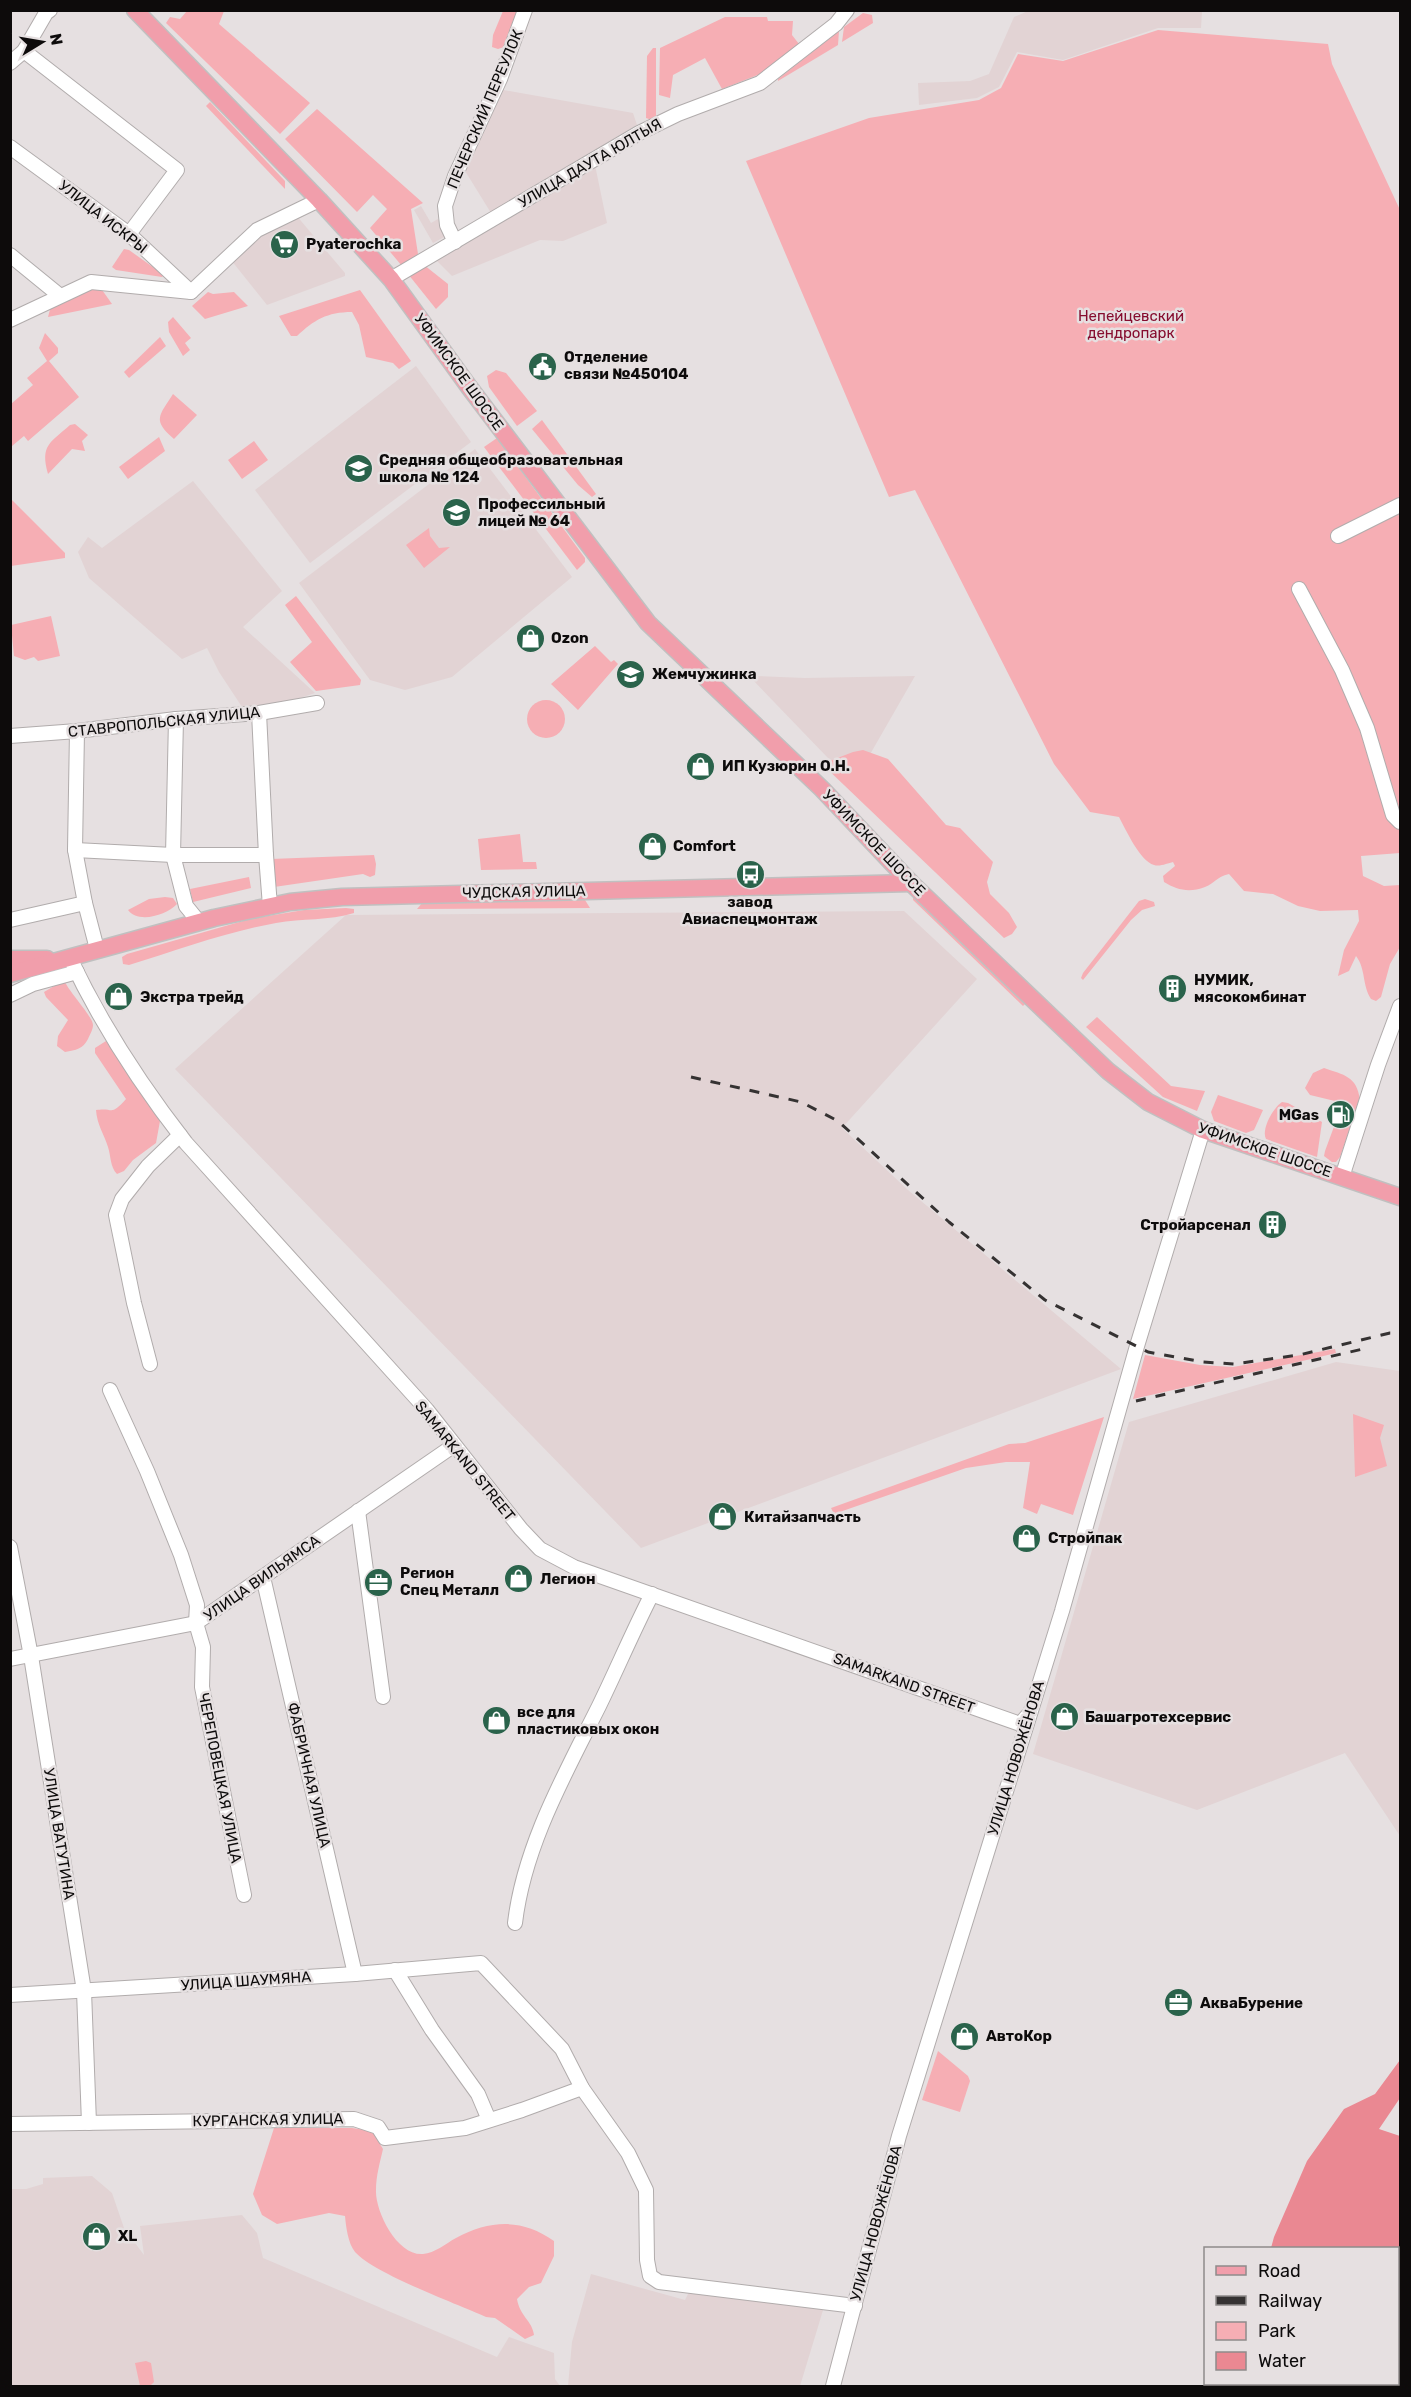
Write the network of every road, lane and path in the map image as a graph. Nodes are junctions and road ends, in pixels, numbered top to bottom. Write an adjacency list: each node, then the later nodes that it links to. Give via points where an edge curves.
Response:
1 (50, 10): 5 (street)
2 (135, 10): 8 (main road, УФИМСКОЕ ШОССЕ)
3 (525, 10): 10 (street, ПЕЧЕРСКИЙ ПЕРЕУЛОК, via 445,206 447,225)
4 (847, 10): 10 (street, УЛИЦА ДАУТА ЮЛТЫЯ, via 836,24 760,83 639,132)
5 (24, 51): 6 (street); 9 (street, via 177,170)
6 (10, 63)
7 (10, 147): 9 (street, УЛИЦА ИСКРЫ)
8 (319, 200): 12 (main road, УФИМСКОЕ ШОССЕ); 13 (street, via 257,230)
9 (129, 234): 13 (street, УЛИЦА ИСКРЫ)
10 (455, 242): 12 (street, УЛИЦА ДАУТА ЮЛТЫЯ)
11 (10, 255): 14 (street)
12 (392, 279): 28 (main road, УФИМСКОЕ ШОССЕ, via 468,387 648,623 822,789)
13 (191, 292): 14 (street, via 91,282)
14 (59, 295): 15 (street)
15 (10, 320)
16 (1401, 505): 17 (street)
17 (1338, 536)
18 (1299, 589): 24 (street, via 1342,670 1367,728 1393,815)
19 (317, 703): 20 (street, СТАВРОПОЛЬСКАЯ УЛИЦА)
20 (259, 713): 21 (street, СТАВРОПОЛЬСКАЯ УЛИЦА); 27 (street)
21 (176, 719): 22 (street, СТАВРОПОЛЬСКАЯ УЛИЦА); 26 (street)
22 (77, 730): 23 (street, СТАВРОПОЛЬСКАЯ УЛИЦА); 25 (street)
23 (10, 736)
24 (1401, 822)
25 (75, 850): 26 (street); 29 (street)
26 (173, 855): 27 (street); 32 (street, via 186,906)
27 (266, 855): 30 (street)
28 (911, 883): 30 (main road, ЧУДСКАЯ УЛИЦА, via 342,897); 39 (main road, УФИМСКОЕ ШОССЕ, via 1108,1071 1148,1102)
29 (85, 903): 31 (street); 33 (street)
30 (270, 906): 32 (main road, ЧУДСКАЯ УЛИЦА)
31 (10, 920)
32 (199, 922): 33 (main road, ЧУДСКАЯ УЛИЦА)
33 (97, 950): 35 (main road, ЧУДСКАЯ УЛИЦА)
34 (10, 959): 35 (main road)
35 (71, 963): 36 (main road); 37 (street); 40 (street, SAMARKAND STREET, via 126,1061)
36 (10, 974)
37 (10, 995)
38 (1401, 1006): 41 (street)
39 (1203, 1130): 41 (main road, УФИМСКОЕ ШОССЕ); 54 (street, УЛИЦА НОВОЖЁНОВА)
40 (180, 1135): 43 (street, via 148,1166 122,1199 116,1215); 45 (street, SAMARKAND STREET, via 426,1410)
41 (1342, 1177): 42 (main road, УФИМСКОЕ ШОССЕ)
42 (1401, 1197)
43 (150, 1364)
44 (110, 1390): 50 (street, ЧЕРЕПОВЕЦКАЯ УЛИЦА, via 181,1555 196,1605)
45 (453, 1446): 46 (street, УЛИЦА ВИЛЬЯМСА); 49 (street, SAMARKAND STREET, via 540,1550 574,1567)
46 (358, 1511): 48 (street, УЛИЦА ВИЛЬЯМСА); 53 (street)
47 (10, 1547): 51 (street, УЛИЦА ВАТУТИНА)
48 (263, 1577): 50 (street, УЛИЦА ВИЛЬЯМСА); 58 (street, ФАБРИЧНАЯ УЛИЦА)
49 (652, 1594): 54 (street, SAMARKAND STREET, via 1020,1724); 56 (street, via 554,1798 519,1892)
50 (196, 1623): 51 (street, УЛИЦА ВИЛЬЯМСА); 55 (street, ЧЕРЕПОВЕЦКАЯ УЛИЦА, via 203,1647 202,1687)
51 (30, 1656): 52 (street, УЛИЦА ВИЛЬЯМСА); 59 (street, УЛИЦА ВАТУТИНА)
52 (10, 1659)
53 (383, 1696)
54 (1030, 1713): 65 (street, УЛИЦА НОВОЖЁНОВА, via 899,2136)
55 (244, 1895)
56 (515, 1923)
57 (394, 1970): 58 (street, УЛИЦА ШАУМЯНА); 61 (street, УЛИЦА ШАУМЯНА, via 481,1963 561,2049); 62 (street, via 478,2094)
58 (355, 1974): 59 (street, УЛИЦА ШАУМЯНА)
59 (84, 1991): 60 (street, УЛИЦА ШАУМЯНА); 63 (street, УЛИЦА ВАТУТИНА)
60 (10, 1995)
61 (582, 2088): 62 (street, КУРГАНСКАЯ УЛИЦА); 65 (street, via 628,2153 646,2190 646,2260 650,2276 659,2282)
62 (489, 2120): 63 (street, КУРГАНСКАЯ УЛИЦА, via 465,2128 385,2138 378,2127 354,2119)
63 (89, 2123): 64 (street, КУРГАНСКАЯ УЛИЦА)
64 (10, 2124)
65 (855, 2306): 66 (street, УЛИЦА НОВОЖЁНОВА)
66 (833, 2386)

